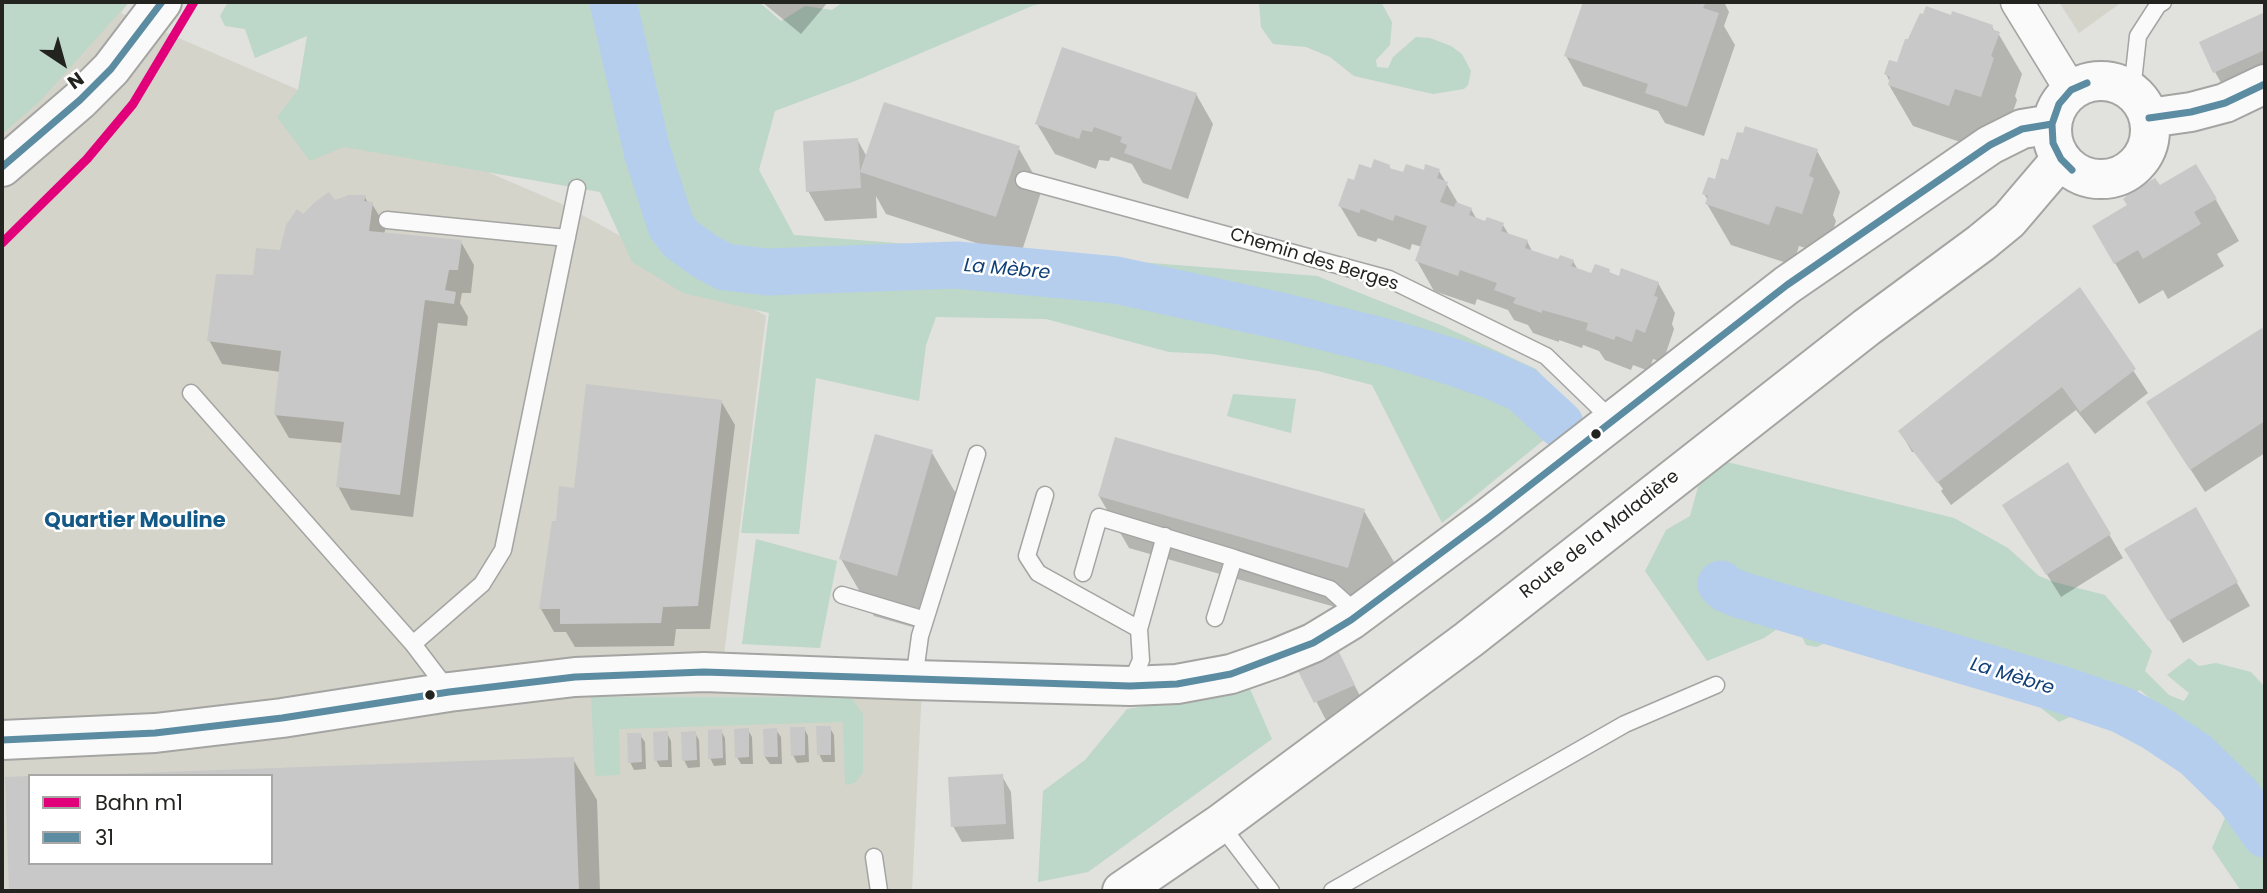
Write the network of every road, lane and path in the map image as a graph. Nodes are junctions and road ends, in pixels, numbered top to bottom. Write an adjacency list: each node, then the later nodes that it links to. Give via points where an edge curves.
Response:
1 (162, 2): 10 (street, via 111,69)
2 (2017, 2): 5 (street)
3 (2163, 2): 8 (lane, via 2138,36)
4 (2265, 84): 7 (street)
5 (2071, 90): 8 (street, via 2087,82 2109,81); 9 (street, via 2059,104)
6 (2265, 90): 7 (street)
7 (2225, 103): 8 (street, via 2191,111)
8 (2140, 104): 9 (street, via 2150,134 2140,158 2121,175 2097,179 2071,170)
9 (2056, 141): 16 (street, via 2037,125 2008,134 1982,150 1787,285); 33 (street, Route de la Maladière, via 2010,220 1982,243 1867,327 1468,640)
10 (2, 167)
11 (1024, 180): 16 (lane, Chemin des Berges, via 1389,279 1546,356)
12 (577, 188): 14 (lane)
13 (387, 220): 14 (lane)
14 (568, 238): 27 (lane, via 503,550 482,584)
15 (191, 393): 27 (lane)
16 (1612, 420): 23 (street)
17 (977, 454): 25 (lane)
18 (1045, 495): 26 (lane, via 1027,556 1038,573)
19 (1165, 536): 20 (lane); 21 (lane, via 1098,517); 26 (lane)
20 (1234, 558): 23 (lane, via 1330,589); 24 (lane)
21 (1083, 573)
22 (842, 595): 25 (lane)
23 (1359, 615): 30 (street, via 1313,643 1231,674 1177,684)
24 (1215, 618)
25 (925, 620): 28 (lane)
26 (1139, 629): 30 (lane, via 1141,660)
27 (413, 644): 31 (lane)
28 (914, 680): 30 (street); 31 (street, via 704,672 575,677)
29 (1716, 685): 38 (lane, via 1625,724)
30 (1130, 686)
31 (449, 692): 32 (street, via 155,733)
32 (2, 740)
33 (1220, 824): 36 (street, Route de la Maladière); 37 (lane)
34 (874, 857): 35 (lane)
35 (879, 891)
36 (1122, 891)
37 (1271, 891)
38 (1332, 891)

